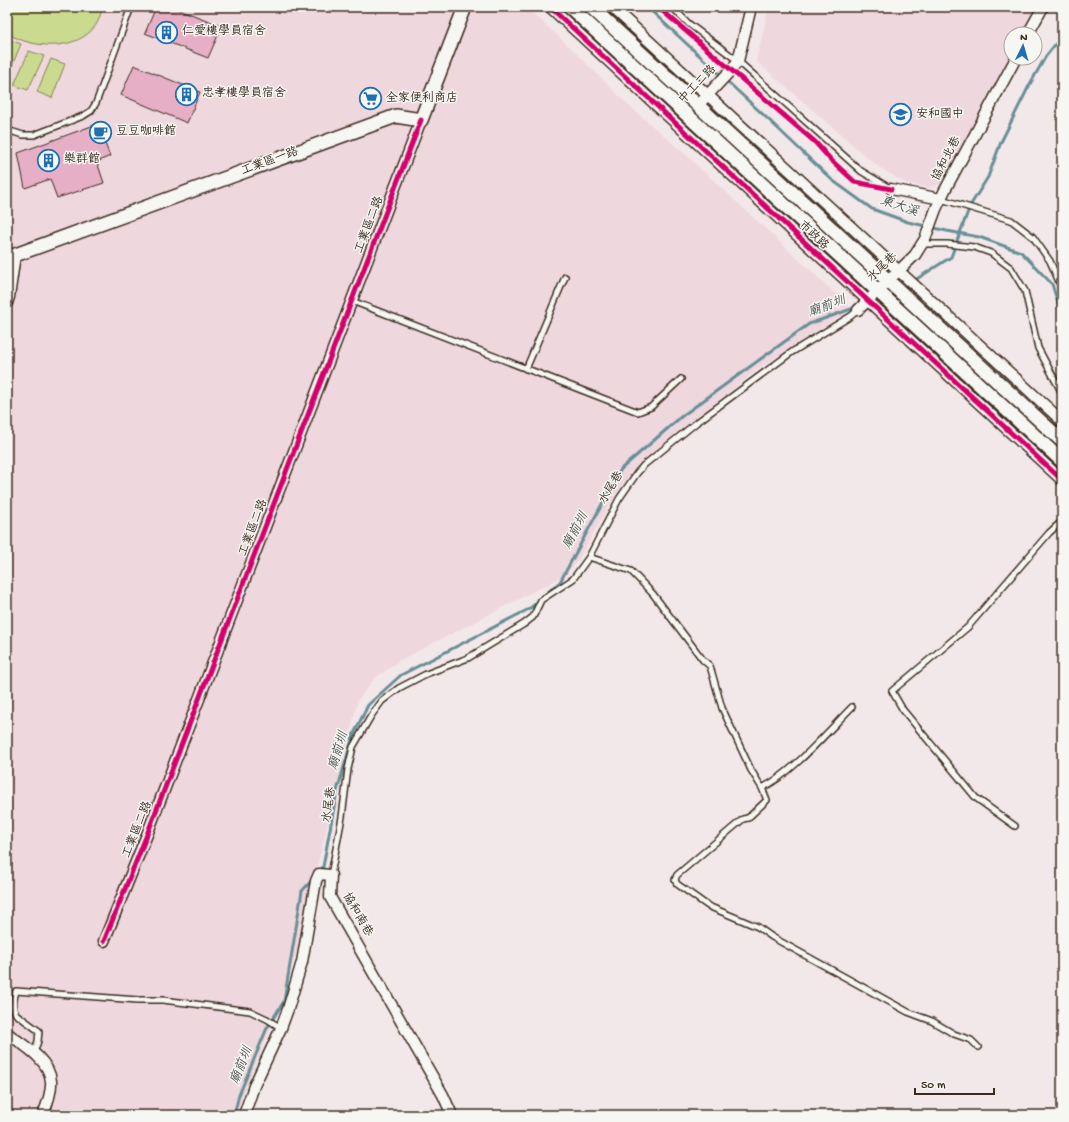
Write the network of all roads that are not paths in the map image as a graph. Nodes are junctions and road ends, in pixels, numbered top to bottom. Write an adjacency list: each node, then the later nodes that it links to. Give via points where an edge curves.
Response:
1 (131, 7): 19 (lane, via 91,112 34,135 23,135)
2 (465, 7): 17 (street)
3 (550, 7): 18 (street, 市政路)
4 (570, 7): 16 (street, 市政路)
5 (591, 7): 15 (street, 市政路)
6 (612, 7): 14 (street)
7 (672, 7): 10 (lane)
8 (751, 7): 12 (street, 中工二路)
9 (1043, 7): 11 (street)
10 (677, 9): 12 (lane, via 694,28)
11 (1032, 26)
12 (738, 61): 14 (street, 中工二路); 20 (lane, via 861,171)
13 (1012, 66): 21 (street, 協和北巷)
14 (707, 95): 15 (street, 中工二路); 24 (street)
15 (697, 105): 16 (street, 中工二路); 26 (street, 市政路)
16 (687, 116): 18 (street, 中工二路); 28 (street, 市政路)
17 (421, 120): 23 (street, 工業區一路, via 396,116); 29 (street, 工業區二路)
18 (674, 129): 30 (street, 市政路)
19 (7, 130)
20 (891, 189): 21 (street)
21 (941, 199): 22 (street, 協和北巷); 27 (lane, via 1011,220 1033,237 1050,261)
22 (924, 242): 24 (street, 水尾巷); 35 (lane, via 974,247 992,253 1011,268 1025,291 1038,348)
23 (11, 257): 31 (street)
24 (898, 271): 26 (street, 水尾巷); 36 (street)
25 (565, 277): 33 (lane)
26 (888, 281): 28 (street, 水尾巷); 37 (street, 市政路)
27 (1062, 289)
28 (878, 291): 30 (street, 水尾巷); 38 (street, 市政路)
29 (352, 301): 33 (lane); 46 (street, 工業區二路)
30 (868, 301): 32 (street, 水尾巷); 39 (street, 市政路)
31 (7, 303)
32 (858, 310): 41 (lane, 水尾巷, via 792,352 696,423 644,466 619,499)
33 (526, 369): 34 (lane, via 638,412 651,407)
34 (681, 379)
35 (1062, 393)
36 (1062, 421)
37 (1062, 441)
38 (1062, 461)
39 (1062, 480)
40 (1062, 521): 44 (lane, via 968,627 892,691 903,710 976,798)
41 (589, 557): 43 (lane, via 631,571 653,594 710,666 722,708); 45 (lane, 水尾巷, via 573,579 541,600 533,617 524,624 468,658 426,674 399,688 382,701 353,747)
42 (852, 707): 43 (lane, via 803,756)
43 (762, 788): 49 (lane, via 767,800 677,875 677,884 708,906 758,927 908,1012 971,1040)
44 (1015, 826)
45 (330, 875): 47 (street, via 319,874 316,881 302,962); 53 (street, 協和南巷, via 330,897)
46 (104, 941)
47 (281, 1028): 50 (lane, via 250,1011 163,1000 16,991 14,1011 39,1031); 52 (street, via 254,1086)
48 (7, 1034): 50 (street)
49 (978, 1048)
50 (34, 1053): 51 (street, via 47,1068 51,1081)
51 (43, 1115)
52 (244, 1115)
53 (452, 1115)

